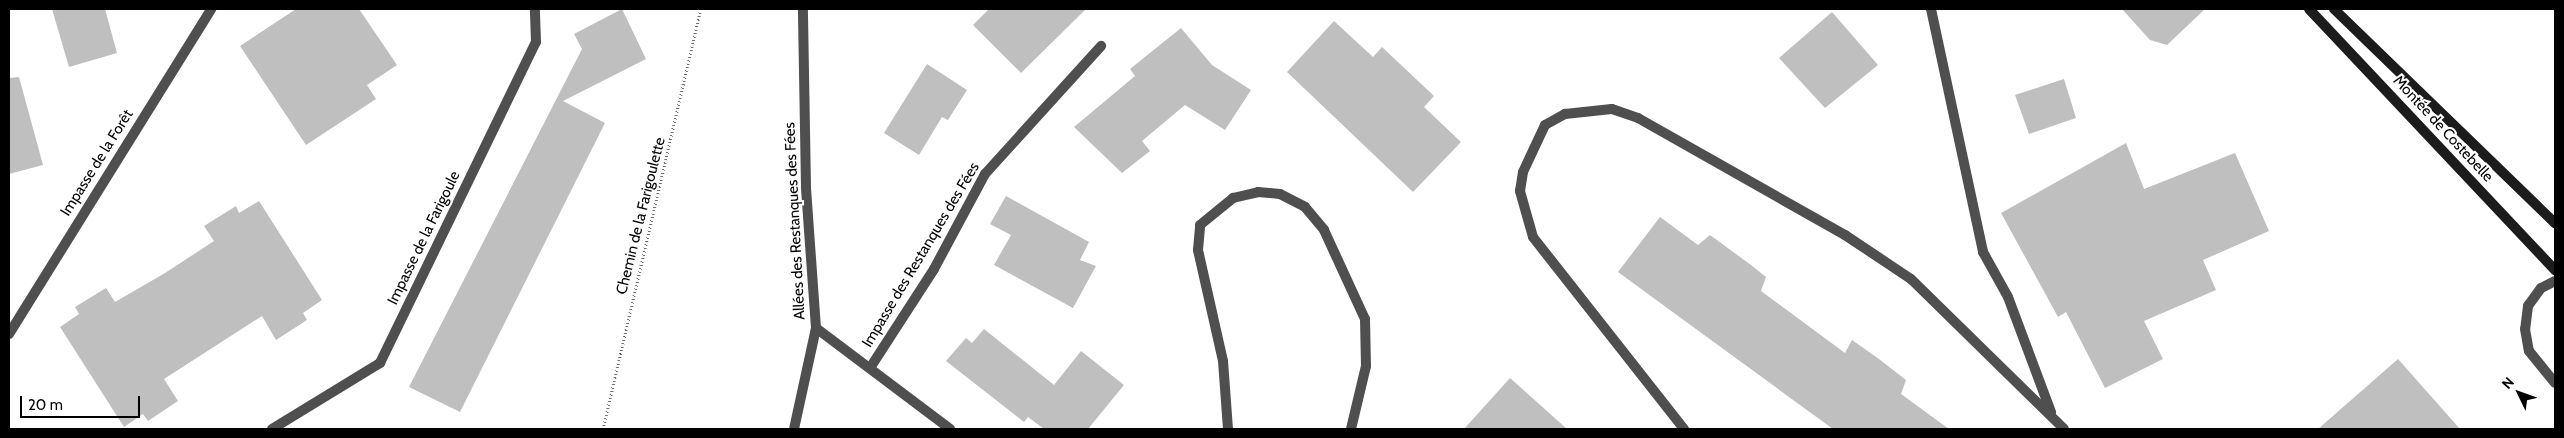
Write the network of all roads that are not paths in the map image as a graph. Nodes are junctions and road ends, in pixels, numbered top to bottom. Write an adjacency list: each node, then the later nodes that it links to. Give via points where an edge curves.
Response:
1 (211, 9): 12 (street, Impasse de la Forêt)
2 (535, 9): 16 (street, Impasse de la Farigoule, via 536,42 380,364)
3 (803, 9): 11 (street, Allées des Restanques des Fées, via 806,187)
4 (1930, 9): 15 (street, via 1983,252 2008,297)
5 (2309, 9): 9 (main road, Montée de Costebelle)
6 (2334, 9): 8 (main road, Montée de Costebelle)
7 (1101, 46): 13 (street, Impasse des Restanques des Fées, via 985,174 934,268)
8 (2555, 224)
9 (2555, 270)
10 (2555, 281): 14 (street, via 2541,288 2528,306 2525,329 2529,351)
11 (816, 328): 13 (street, Impasse des Restanques des Fées); 17 (street, Allées des Restanques des Fées)
12 (9, 334)
13 (870, 368): 18 (street, Impasse des Restanques des Fées)
14 (2555, 383)
15 (2052, 416): 21 (street, via 1911,280 1845,235 1638,118 1612,110 1565,114 1545,124 1523,172 1520,191 1533,237); 22 (street)
16 (272, 429)
17 (794, 429)
18 (950, 429)
19 (1228, 429): 20 (street, via 1223,361 1198,250 1200,226 1233,198 1258,192 1280,194 1305,207 1324,230 1365,319 1366,366)
20 (1351, 429)
21 (1684, 429)
22 (2064, 429)

